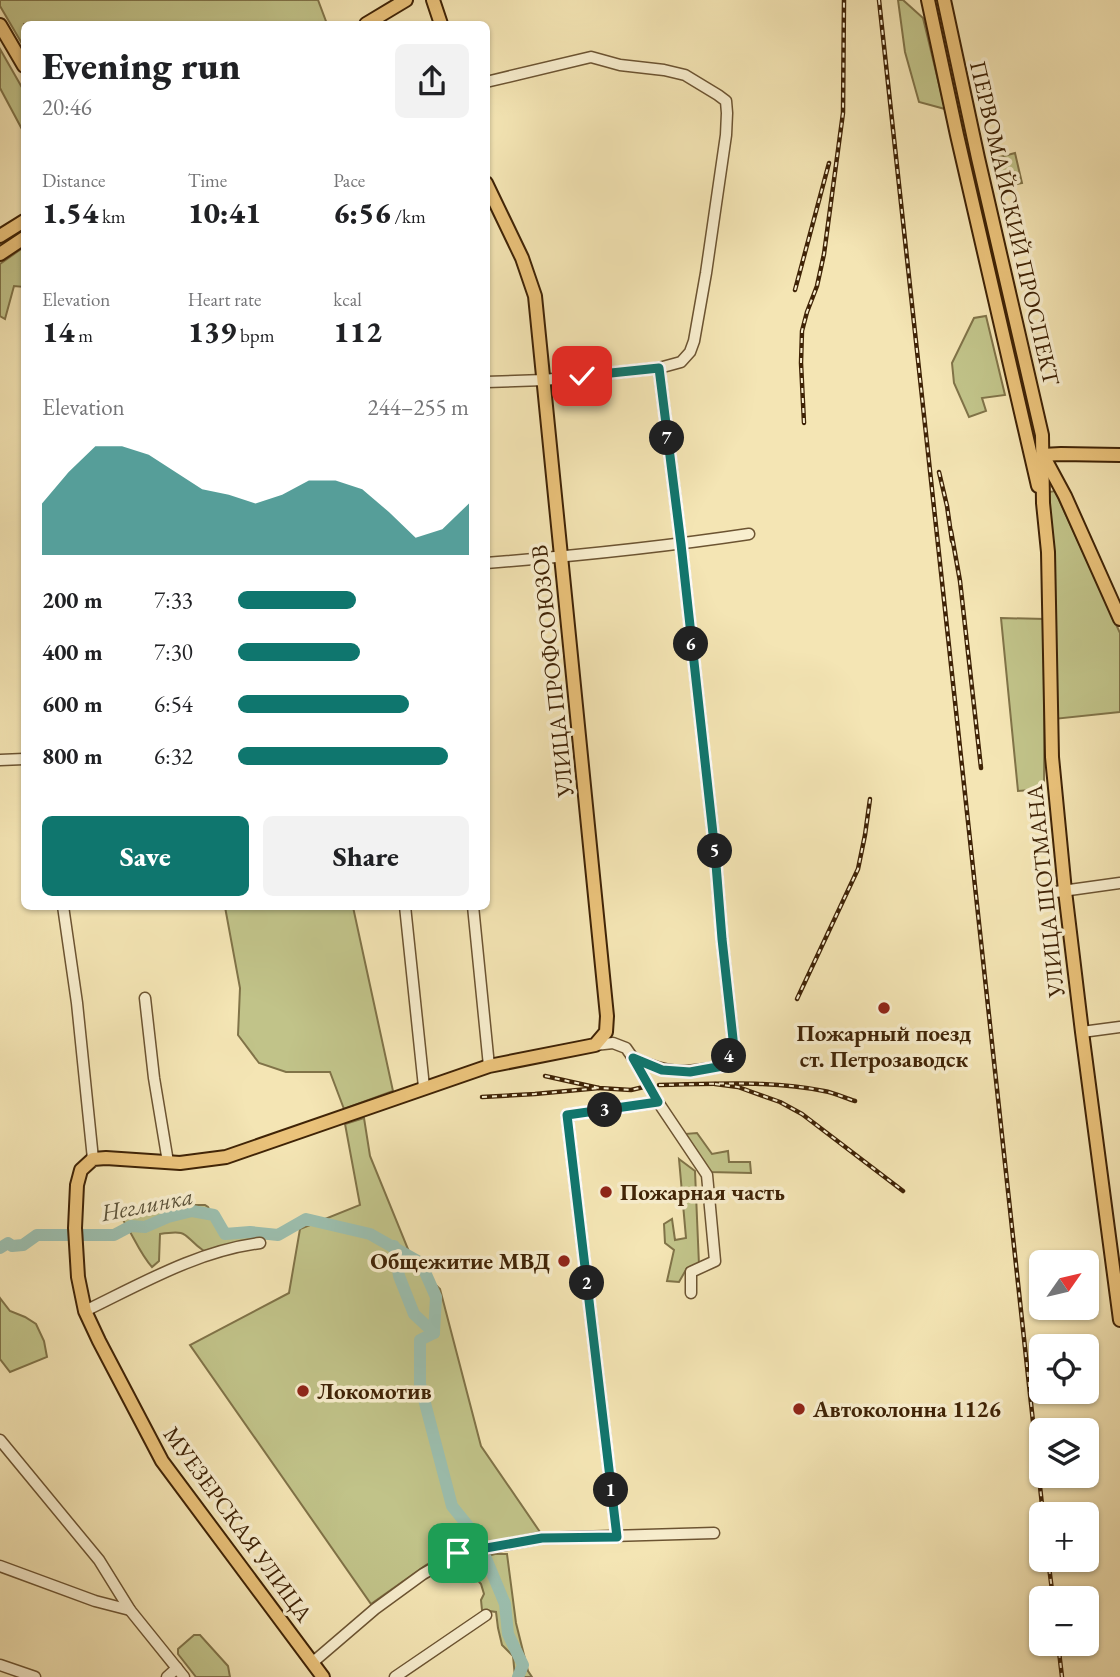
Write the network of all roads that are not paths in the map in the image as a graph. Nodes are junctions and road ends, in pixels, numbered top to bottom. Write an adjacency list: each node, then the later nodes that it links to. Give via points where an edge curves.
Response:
1 (406, 0): 5 (main road)
2 (433, 0): 6 (main road)
3 (928, 0): 11 (main road, ПЕРВОМАЙСКИЙ ПРОСПЕКТ)
4 (944, 0): 10 (main road, ПЕРВОМАЙСКИЙ ПРОСПЕКТ)
5 (371, 21)
6 (440, 21)
7 (0, 25): 8 (main road)
8 (21, 61)
9 (490, 81): 19 (street, via 591,57 685,75 726,102 725,144 694,341 681,362)
10 (967, 108): 11 (main road); 17 (main road, ПЕРВОМАЙСКИЙ ПРОСПЕКТ)
11 (952, 112): 18 (main road, ПЕРВОМАЙСКИЙ ПРОСПЕКТ)
12 (490, 191): 20 (main road, УЛИЦА ПРОФСОЮЗОВ, via 535,296)
13 (21, 221): 14 (main road)
14 (0, 236)
15 (21, 240): 16 (main road)
16 (0, 254)
17 (1014, 312): 18 (main road); 23 (main road, ПЕРВОМАЙСКИЙ ПРОСПЕКТ)
18 (999, 315): 22 (main road, ПЕРВОМАЙСКИЙ ПРОСПЕКТ)
19 (659, 368): 20 (street); 30 (street)
20 (544, 380): 21 (street); 31 (main road, УЛИЦА ПРОФСОЮЗОВ)
21 (490, 382)
22 (1024, 432): 25 (main road, ПЕРВОМАЙСКИЙ ПРОСПЕКТ); 28 (main road, ПЕРВОМАЙСКИЙ ПРОСПЕКТ)
23 (1042, 435): 24 (main road); 25 (main road, ПЕРВОМАЙСКИЙ ПРОСПЕКТ)
24 (1062, 454): 25 (main road); 26 (main road); 27 (main road, via 1055,463)
25 (1042, 455): 27 (main road, ПЕРВОМАЙСКИЙ ПРОСПЕКТ); 28 (main road, УЛИЦА ШОТМАНА)
26 (1120, 455)
27 (1062, 491): 28 (main road, via 1050,485); 33 (main road, ПЕРВОМАЙСКИЙ ПРОСПЕКТ)
28 (1043, 497): 37 (main road, УЛИЦА ШОТМАНА, via 1052,757)
29 (750, 534): 30 (street)
30 (681, 544): 31 (street); 46 (street, via 734,1048 723,1066 690,1072 662,1070)
31 (562, 558): 32 (street); 45 (main road, УЛИЦА ПРОФСОЮЗОВ, via 607,1016 606,1032)
32 (490, 563)
33 (1120, 620)
34 (21, 759): 35 (street)
35 (0, 760)
36 (1120, 883): 37 (street)
37 (1065, 891): 38 (street); 44 (main road, УЛИЦА ШОТМАНА)
38 (1048, 893)
39 (64, 910): 50 (street)
40 (405, 910): 48 (street)
41 (473, 910): 47 (street)
42 (145, 998): 51 (street)
43 (1120, 1027): 44 (street)
44 (1082, 1032): 55 (main road, УЛИЦА ШОТМАНА, via 1113,1226)
45 (595, 1045): 46 (street, via 613,1043 626,1048); 47 (main road)
46 (633, 1058): 49 (street)
47 (489, 1066): 48 (main road)
48 (424, 1087): 51 (main road, via 226,1157)
49 (658, 1102): 53 (street, via 707,1175 715,1261 691,1272); 58 (street, via 567,1115)
50 (93, 1159): 51 (main road); 54 (main road, МУЕЗЕРСКАЯ УЛИЦА, via 81,1170 77,1185 75,1244)
51 (168, 1162)
52 (260, 1243): 54 (street, via 193,1260)
53 (691, 1293)
54 (85, 1311): 62 (main road, МУЕЗЕРСКАЯ УЛИЦА, via 162,1461)
55 (1120, 1320)
56 (0, 1440): 60 (street, via 99,1560)
57 (714, 1533): 58 (street)
58 (617, 1537): 62 (street, via 542,1538 458,1553 375,1609)
59 (0, 1566): 60 (street)
60 (130, 1610): 64 (street)
61 (486, 1615): 68 (street)
62 (312, 1663): 67 (main road, МУЕЗЕРСКАЯ УЛИЦА)
63 (0, 1665): 65 (street)
64 (181, 1673): 66 (street)
65 (35, 1677)
66 (167, 1677)
67 (323, 1677)
68 (395, 1677)

